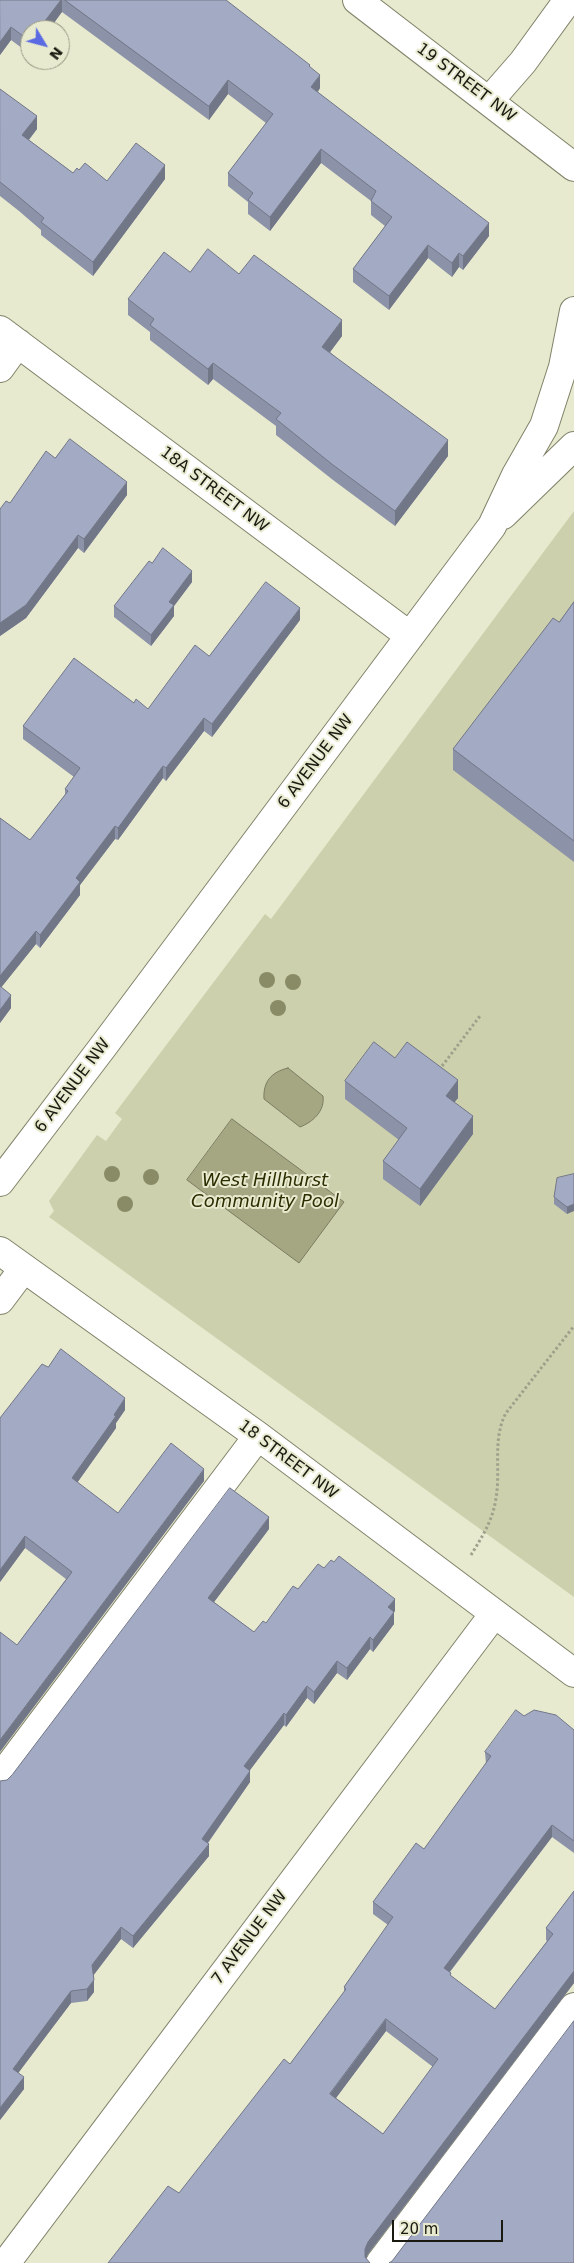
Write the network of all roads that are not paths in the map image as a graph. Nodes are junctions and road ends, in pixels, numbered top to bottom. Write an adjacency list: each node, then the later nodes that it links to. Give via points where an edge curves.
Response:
1 (357, 0): 3 (street, 19 STREET NW)
2 (568, 0): 3 (street, via 523,62)
3 (489, 100): 4 (street, 19 STREET NW)
4 (574, 167)
5 (574, 311): 9 (street, 6 AVENUE NW, via 563,367 544,426)
6 (9, 336): 7 (street, 18A STREET NW); 10 (street, 18A STREET NW)
7 (0, 368)
8 (574, 446): 9 (street)
9 (492, 526): 10 (street, 6 AVENUE NW)
10 (410, 636): 11 (street, 6 AVENUE NW)
11 (0, 1182)
12 (0, 1251): 13 (street, 18 STREET NW)
13 (24, 1268): 14 (street); 15 (street, 18 STREET NW)
14 (0, 1300)
15 (258, 1436): 16 (street, 18 STREET NW); 18 (street)
16 (494, 1614): 17 (street, 18 STREET NW); 20 (street, 7 AVENUE NW)
17 (574, 1673)
18 (0, 1778)
19 (574, 2007): 21 (street)
20 (6, 2263)
21 (380, 2263)

